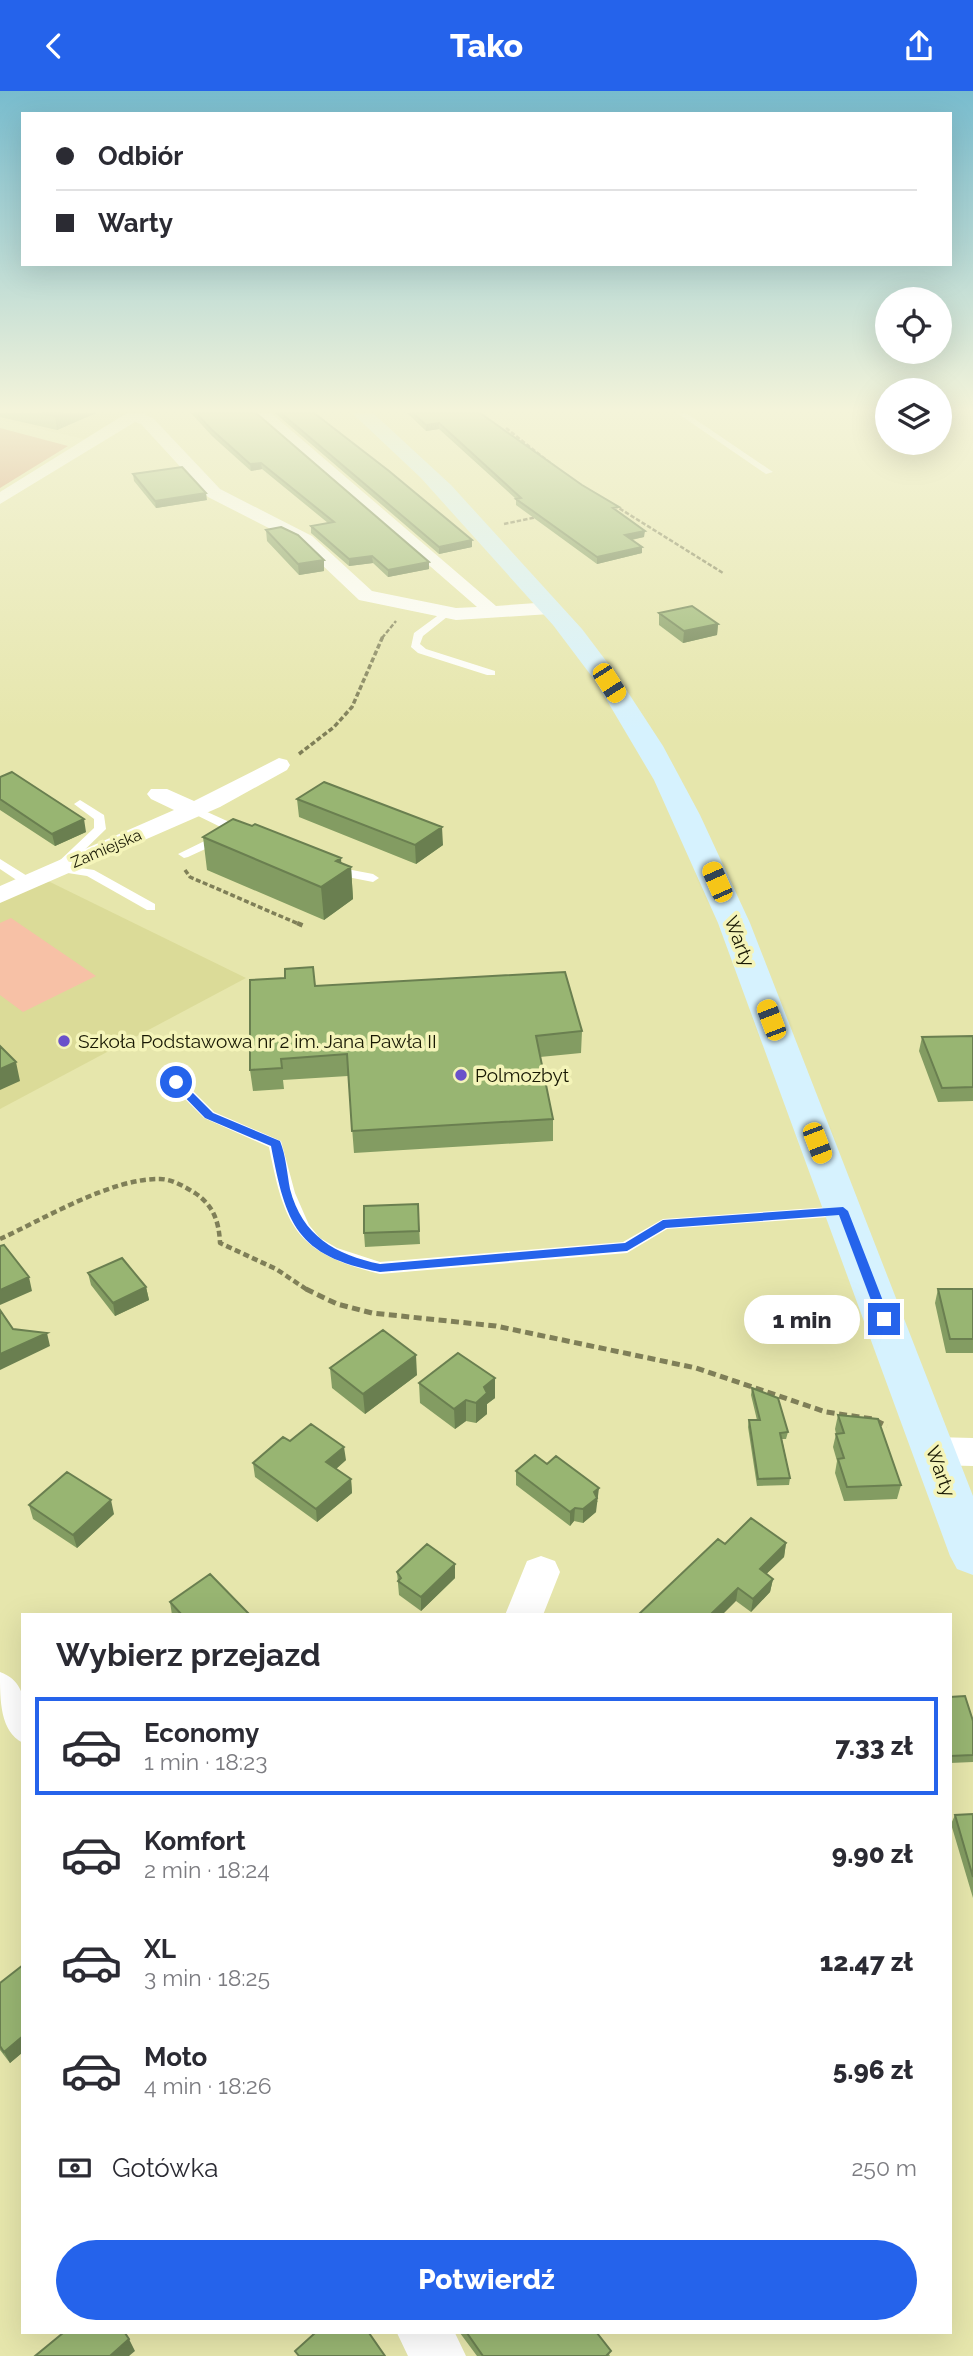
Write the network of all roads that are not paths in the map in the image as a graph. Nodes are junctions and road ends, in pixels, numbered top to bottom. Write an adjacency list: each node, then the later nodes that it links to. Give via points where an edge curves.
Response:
1 (264, 519): 5 (street, via 306,540 366,596)
2 (385, 519): 6 (street)
3 (470, 519): 4 (main road, Warty)
4 (550, 608): 6 (street); 23 (main road, Warty, via 609,683 682,805 734,923)
5 (447, 613): 6 (street); 7 (lane, via 418,635 415,645)
6 (491, 613)
7 (491, 673)
8 (279, 765): 11 (street, Zamiejska)
9 (159, 794): 11 (street)
10 (80, 804): 17 (lane, via 100,818 100,829)
11 (203, 806): 12 (lane); 17 (street, Zamiejska)
12 (237, 830): 13 (lane); 14 (lane)
13 (262, 841)
14 (184, 854)
15 (313, 862): 18 (lane, via 339,873)
16 (0, 863): 19 (lane)
17 (59, 868): 19 (street, Zamiejska); 21 (lane, via 90,873)
18 (373, 878)
19 (28, 882): 20 (street, Zamiejska)
20 (0, 895)
21 (151, 907)
22 (176, 1082): 23 (lane, via 209,1115 276,1144 285,1192 301,1229 330,1254 371,1266 627,1247 663,1224)
23 (843, 1211): 24 (main road, Warty)
24 (953, 1451): 25 (main road, Warty)
25 (973, 1556)
26 (541, 1572): 27 (street)
27 (525, 1613)
28 (0, 1690): 29 (street)
29 (21, 1722)
30 (425, 2334): 31 (street)
31 (439, 2356)

